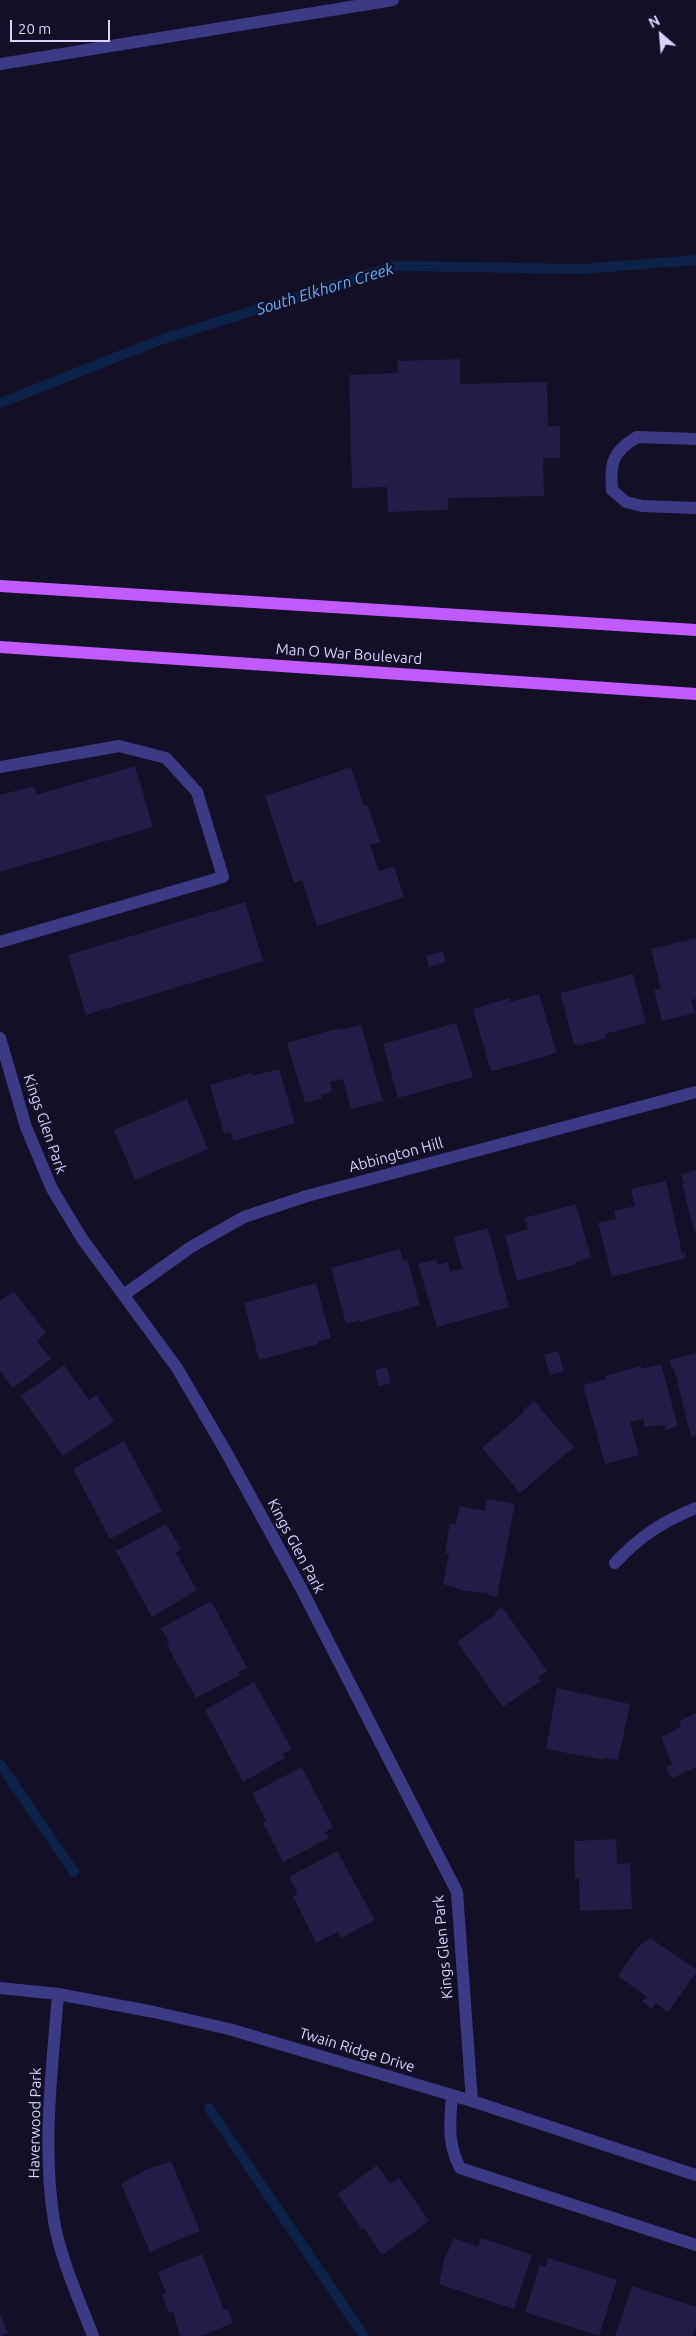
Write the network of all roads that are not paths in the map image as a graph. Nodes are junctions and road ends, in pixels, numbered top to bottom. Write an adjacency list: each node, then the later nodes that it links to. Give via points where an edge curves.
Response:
1 (393, 0): 2 (street)
2 (0, 64)
3 (696, 439): 4 (street, via 637,437 616,453 611,468 612,490 626,502 642,506)
4 (696, 508)
5 (0, 586): 6 (main road)
6 (696, 630)
7 (0, 648): 8 (main road, Man O War Boulevard)
8 (696, 694)
9 (0, 767): 10 (street, via 119,746 166,758 197,792 223,877)
10 (0, 942)
11 (0, 1038): 13 (street, Kings Glen Park, via 26,1127 52,1189 83,1240)
12 (696, 1092): 13 (street, Abbington Hill, via 308,1196 244,1217 191,1247)
13 (124, 1294): 19 (street, Kings Glen Park, via 177,1368 225,1450 301,1588 457,1892)
14 (696, 1508): 15 (street, via 635,1541)
15 (615, 1563)
16 (0, 1988): 17 (street, Twain Ridge Drive)
17 (58, 1994): 18 (street, Twain Ridge Drive, via 229,2029); 22 (street, Haverwood Park, via 49,2104 48,2166 54,2223 74,2288)
18 (452, 2096): 19 (street, Twain Ridge Drive); 21 (street, via 449,2138 460,2168)
19 (472, 2101): 20 (street, Twain Ridge Drive)
20 (696, 2175)
21 (696, 2245)
22 (94, 2336)

